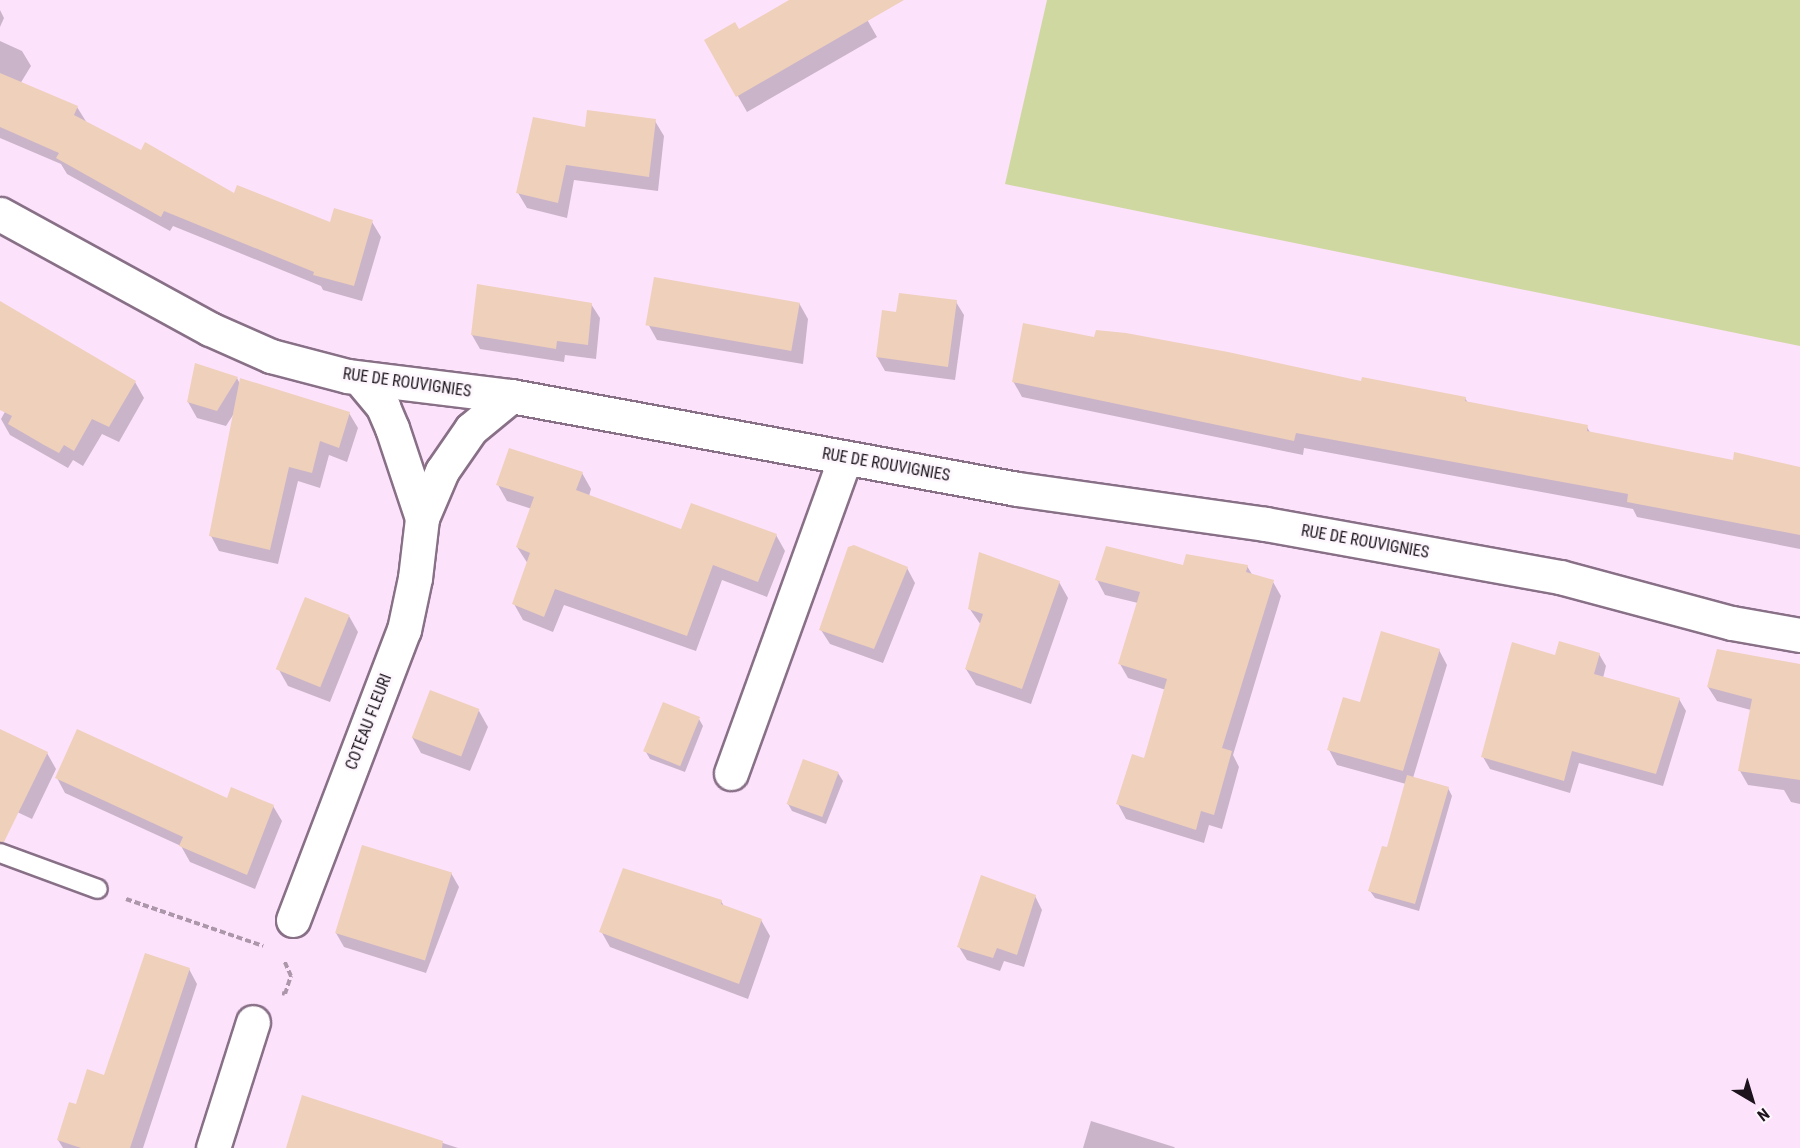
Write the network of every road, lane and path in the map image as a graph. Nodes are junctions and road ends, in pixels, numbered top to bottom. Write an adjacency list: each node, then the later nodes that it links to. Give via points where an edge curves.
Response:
1 (0, 214): 2 (street, RUE DE ROUVIGNIES, via 235,340 272,356)
2 (359, 378): 3 (street, RUE DE ROUVIGNIES); 5 (street, COTEAU FLEURI, via 382,407 392,428)
3 (511, 396): 4 (street, RUE DE ROUVIGNIES); 5 (street, COTEAU FLEURI, via 471,429 442,471)
4 (845, 458): 6 (street, RUE DE ROUVIGNIES, via 1087,501 1256,522 1560,577 1732,623); 7 (street)
5 (422, 518): 10 (street, COTEAU FLEURI, via 404,630)
6 (1800, 635)
7 (731, 772)
8 (0, 853): 9 (lane)
9 (98, 889): 11 (path)
10 (293, 920)
11 (270, 949)
12 (281, 952): 13 (path, via 291,976)
13 (285, 994)
14 (252, 1022): 15 (street)
15 (213, 1148)

